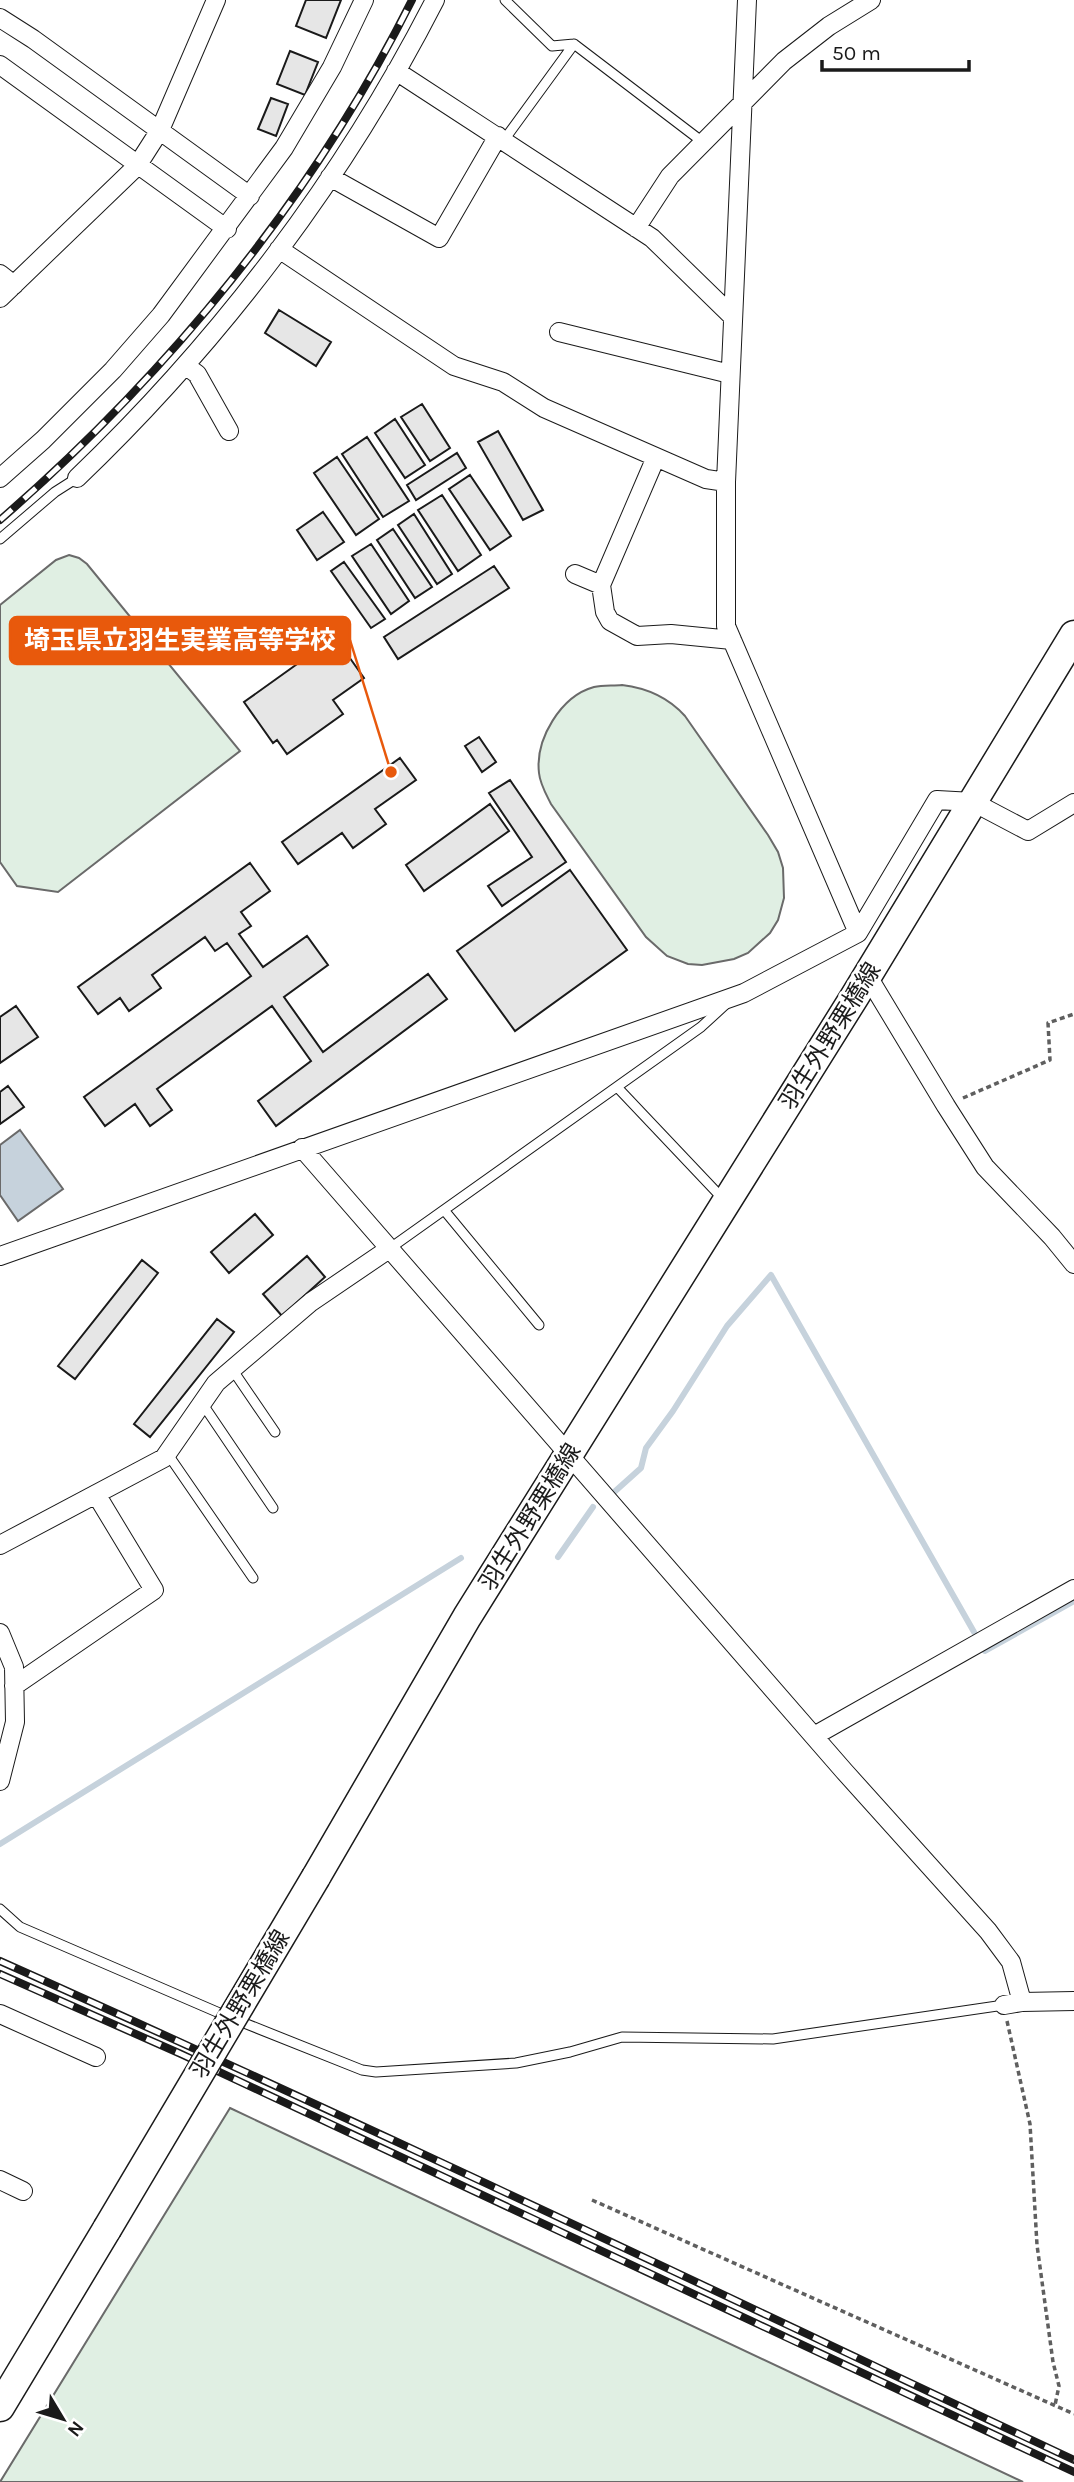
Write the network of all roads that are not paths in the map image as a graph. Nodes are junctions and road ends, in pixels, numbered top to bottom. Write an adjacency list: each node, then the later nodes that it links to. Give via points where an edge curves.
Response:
1 (216, 0): 12 (street)
2 (364, 0): 17 (street, via 310,106)
3 (435, 0): 10 (street)
4 (505, 0): 8 (lane, via 552,46)
5 (747, 0): 11 (street)
6 (871, 0): 11 (street, via 784,61)
7 (0, 18): 12 (street)
8 (574, 44): 13 (lane); 14 (lane)
9 (0, 65): 15 (street)
10 (396, 71): 13 (street); 16 (street)
11 (743, 104): 14 (street); 23 (street)
12 (160, 130): 15 (street); 17 (street)
13 (501, 139): 16 (street, via 439,238); 18 (street)
14 (704, 143): 18 (street, via 670,176)
15 (137, 166): 19 (street); 21 (street)
16 (330, 177): 20 (street)
17 (250, 196): 19 (street)
18 (636, 228): 23 (street)
19 (227, 229): 29 (street, via 113,370)
20 (279, 249): 25 (street); 28 (street, via 454,366 503,382 544,408)
21 (7, 280): 22 (street)
22 (0, 298)
23 (732, 316): 26 (street)
24 (559, 332): 26 (street)
25 (186, 366): 27 (street, via 197,374); 30 (street)
26 (730, 374): 31 (street)
27 (229, 431)
28 (656, 457): 31 (street, via 706,479); 34 (street)
29 (0, 478)
30 (77, 478): 32 (lane)
31 (726, 482): 36 (street, via 726,626)
32 (0, 539)
33 (575, 574): 34 (street)
34 (601, 585): 36 (street, via 611,621 637,636)
35 (1074, 635): 37 (main road, 羽生外野栗橋線)
36 (732, 640): 39 (street)
37 (973, 802): 38 (street, via 1027,831); 39 (street, via 937,800); 40 (main road, 羽生外野栗橋線)
38 (1074, 803)
39 (858, 933): 41 (street)
40 (867, 975): 44 (main road, 羽生外野栗橋線); 48 (street, via 985,1167)
41 (734, 997): 42 (lane, via 701,1027); 43 (street)
42 (617, 1087): 44 (lane); 45 (lane)
43 (302, 1148): 46 (street); 47 (street)
44 (726, 1202): 54 (main road, 羽生外野栗橋線)
45 (444, 1210): 46 (lane); 49 (lane)
46 (389, 1249): 50 (street, via 311,1302); 54 (street)
47 (3, 1250)
48 (1074, 1264)
49 (539, 1325)
50 (232, 1369): 51 (street); 52 (lane)
51 (202, 1403): 53 (street); 56 (lane)
52 (275, 1432)
53 (167, 1453): 55 (street); 58 (lane)
54 (568, 1455): 62 (street); 72 (main road, 羽生外野栗橋線, bridge, via 467,1617)
55 (96, 1494): 57 (street); 61 (street, via 154,1590)
56 (273, 1508)
57 (0, 1545)
58 (253, 1578)
59 (1074, 1590): 62 (street)
60 (0, 1633): 61 (street, via 14,1667)
61 (14, 1686): 63 (street, via 15,1723)
62 (814, 1737): 66 (street, via 988,1931 1011,1962)
63 (0, 1781)
64 (0, 1909): 67 (lane, via 20,1927 249,2025 376,2072 516,2063 622,2037 773,2039)
65 (1074, 2001): 66 (street)
66 (1022, 2002): 67 (street)
67 (1004, 2005)
68 (0, 2014): 69 (street)
69 (96, 2057)
70 (0, 2180): 71 (street)
71 (23, 2191)
72 (0, 2407)

